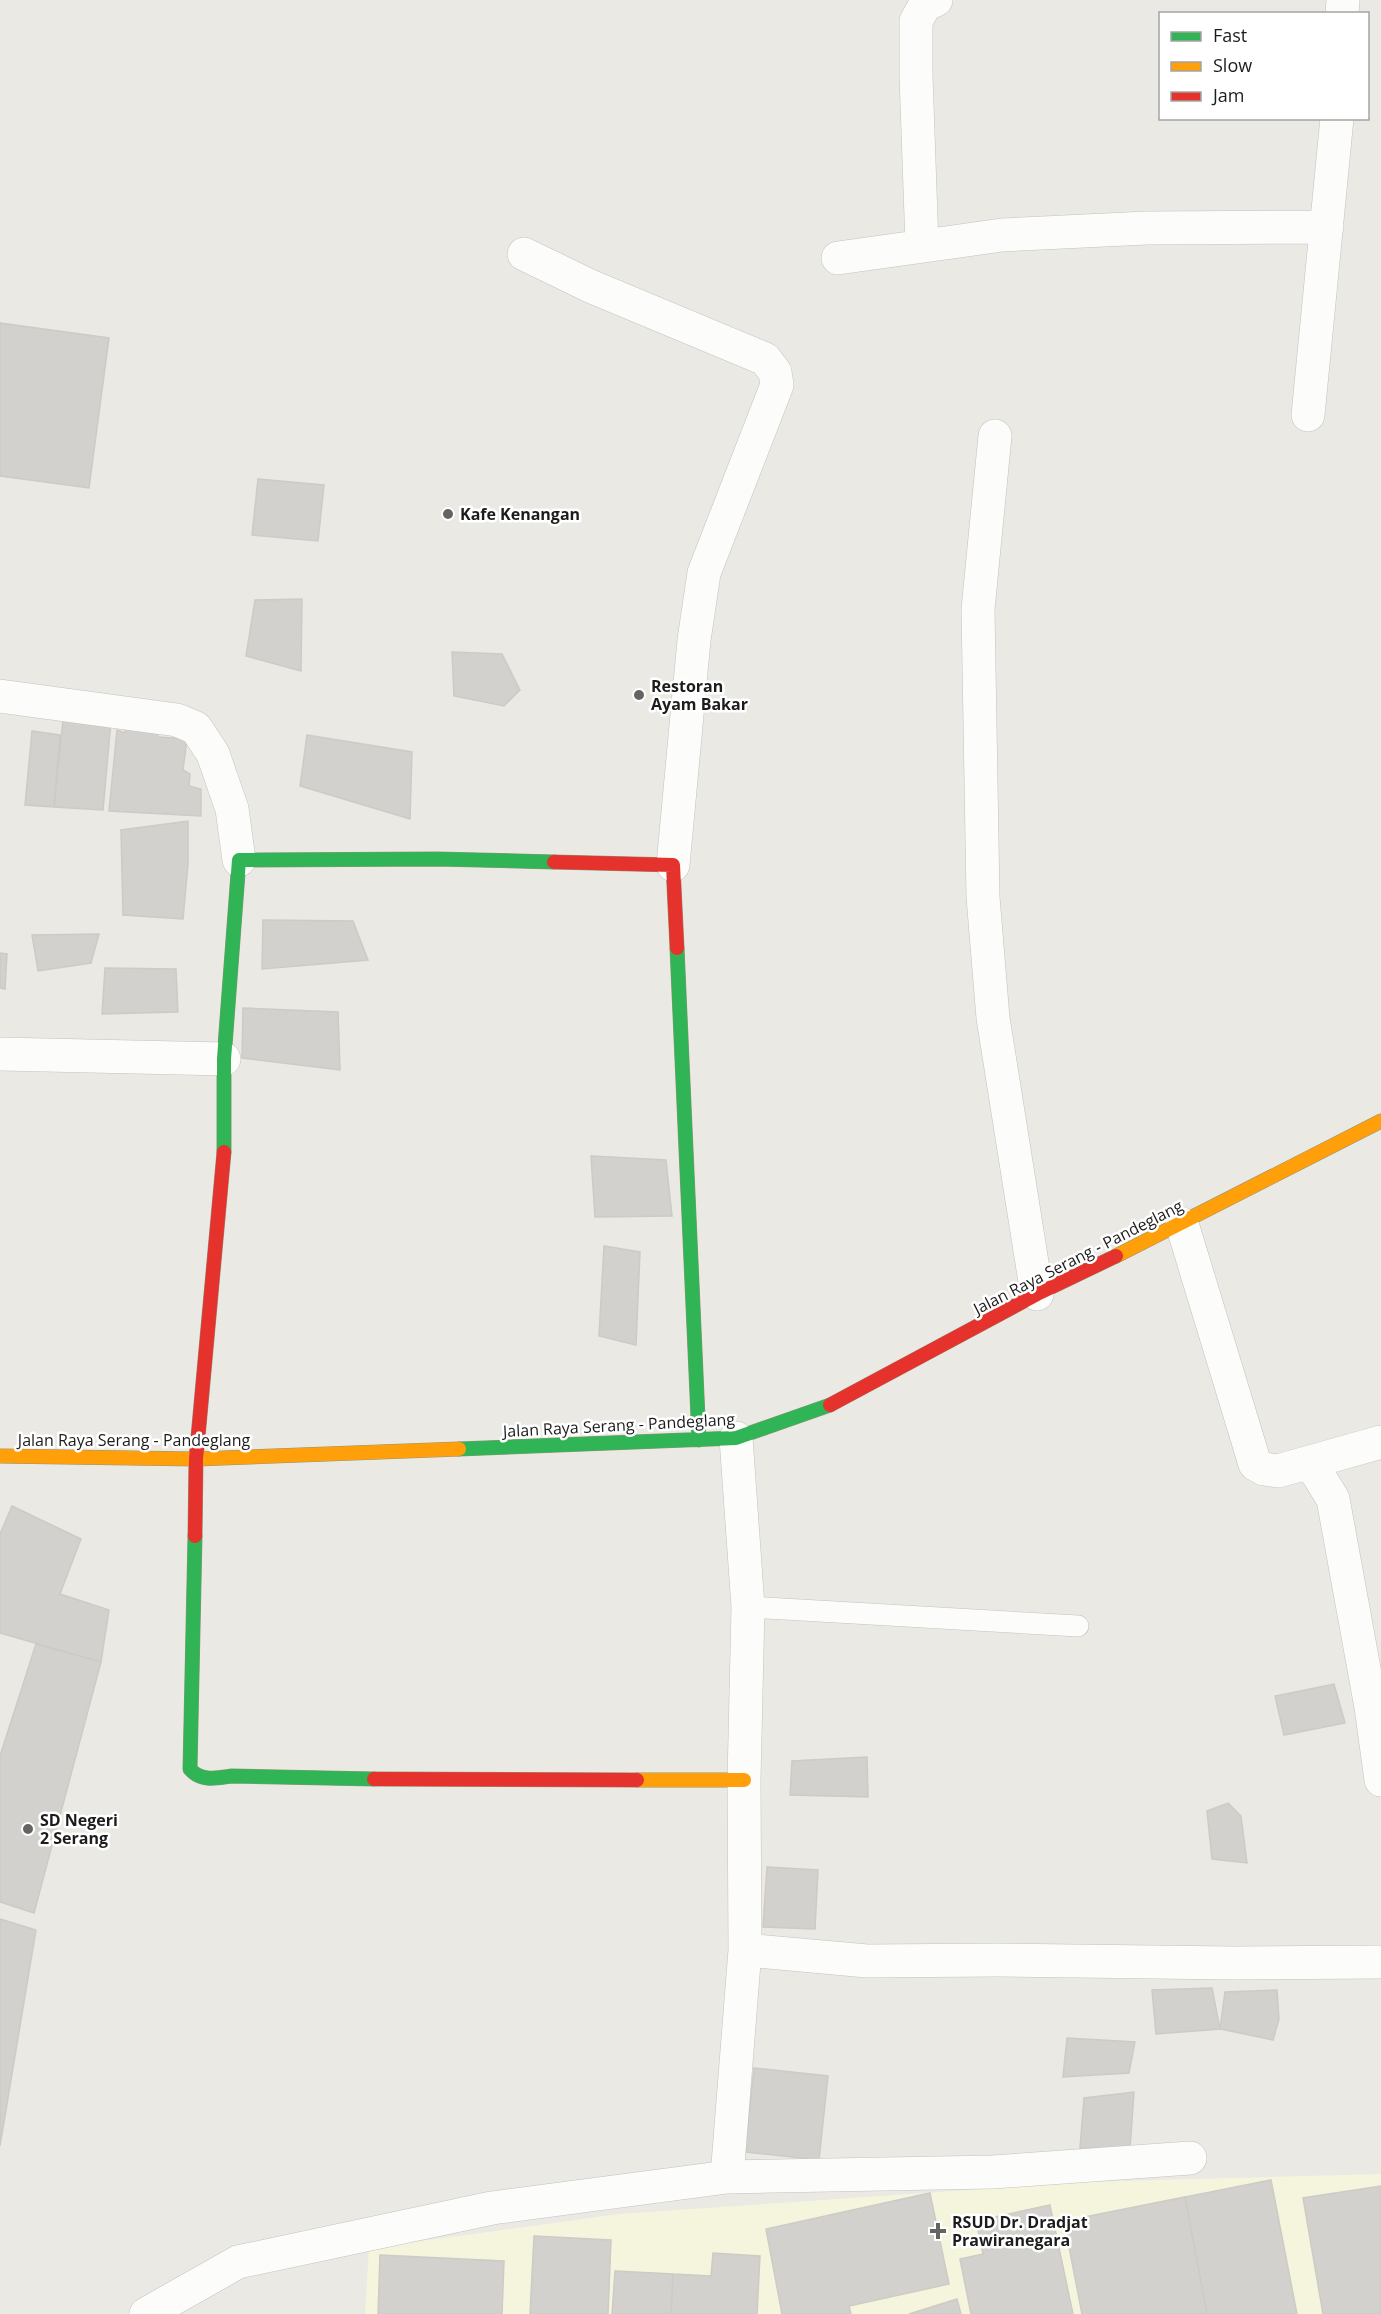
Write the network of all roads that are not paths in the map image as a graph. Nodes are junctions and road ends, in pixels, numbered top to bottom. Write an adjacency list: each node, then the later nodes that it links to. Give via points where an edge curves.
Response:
1 (936, 0): 4 (street, via 926,4 916,21)
2 (1337, 120): 3 (street)
3 (1327, 227): 4 (street, via 1136,228 1002,235); 7 (street)
4 (922, 246): 6 (street)
5 (524, 254): 11 (street, via 765,359 775,372 777,385 704,573)
6 (838, 258)
7 (1308, 415)
8 (995, 436): 16 (street, via 978,609 982,897 993,1018)
9 (0, 696): 10 (street, via 177,720 196,728 213,754 232,808)
10 (239, 860): 11 (street, via 437,859); 13 (street)
11 (673, 865): 18 (street)
12 (0, 1054): 13 (street)
13 (224, 1059): 21 (street, via 224,1149)
14 (1381, 1121): 15 (street, Jalan Raya Serang - Pandeglang)
15 (1182, 1224): 16 (street, Jalan Raya Serang - Pandeglang); 22 (street, via 1255,1464 1278,1471)
16 (1037, 1294): 17 (street, Jalan Raya Serang - Pandeglang, via 830,1405)
17 (736, 1438): 18 (street, Jalan Raya Serang - Pandeglang); 23 (street)
18 (699, 1440): 21 (street, Jalan Raya Serang - Pandeglang)
19 (1381, 1442): 22 (street)
20 (0, 1456): 21 (street, Jalan Raya Serang - Pandeglang)
21 (195, 1459): 25 (street, via 189,1758 194,1775 478,1781)
22 (1308, 1464): 26 (street, via 1333,1499)
23 (748, 1607): 24 (lane); 25 (street)
24 (1078, 1626)
25 (744, 1780): 27 (street)
26 (1381, 1780)
27 (745, 1950): 28 (street, via 867,1961); 30 (street)
28 (1381, 1962)
29 (1191, 2158): 30 (street, via 993,2172)
30 (727, 2177): 31 (street, via 492,2208 238,2262)
31 (146, 2314)

